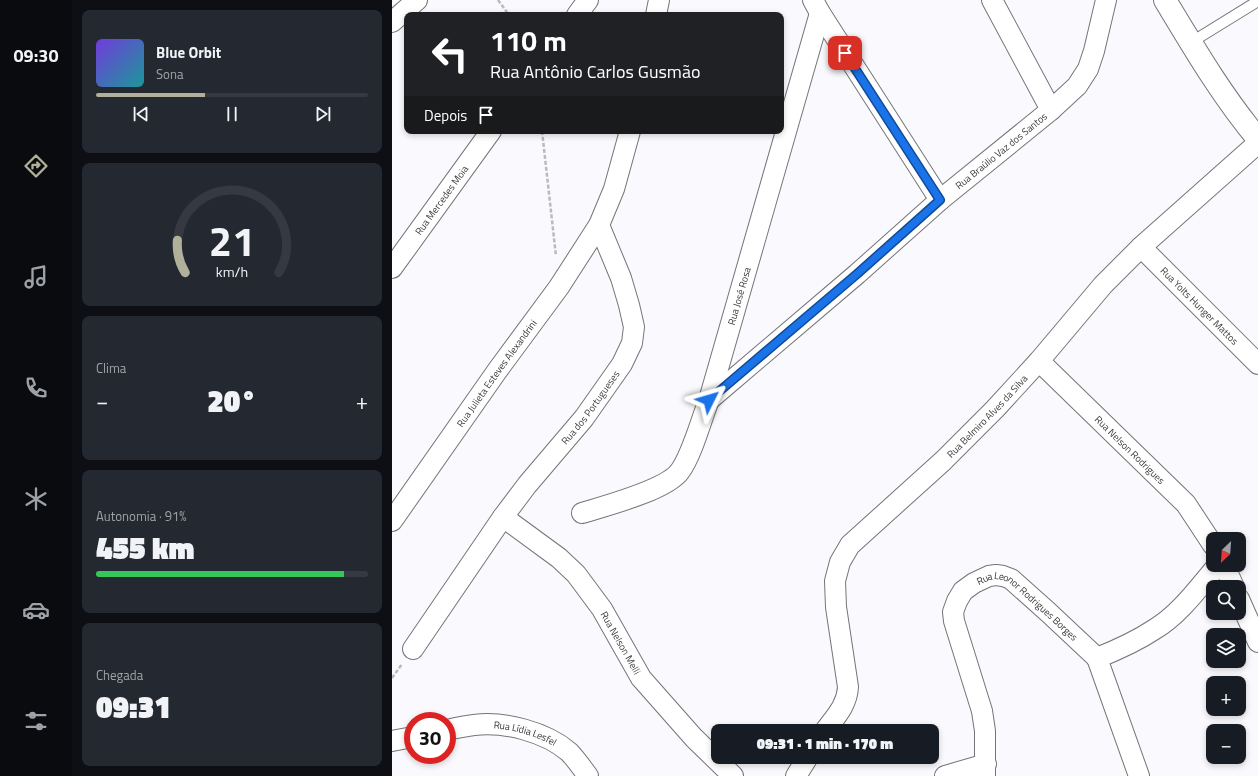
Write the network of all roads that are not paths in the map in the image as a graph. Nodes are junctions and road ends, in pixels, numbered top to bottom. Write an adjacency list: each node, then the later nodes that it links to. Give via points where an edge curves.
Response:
1 (417, 0): 11 (street)
2 (588, 0): 9 (street)
3 (659, 0): 10 (street)
4 (992, 0): 13 (street)
5 (1106, 0): 13 (street, Rua Braúlio Vaz dos Santos, via 1088,70 1077,86)
6 (1165, 0): 12 (street)
7 (1258, 1): 12 (lane)
8 (816, 7): 14 (street, Rua José Rosa); 20 (street)
9 (579, 12)
10 (657, 12)
11 (392, 22)
12 (1190, 43): 18 (street, via 1241,119)
13 (1051, 110): 20 (street, Rua Braúlio Vaz dos Santos)
14 (784, 125)
15 (489, 134): 23 (street, Rua Mercedes Moia)
16 (629, 134): 21 (street, via 614,189)
17 (781, 134): 26 (street, Rua José Rosa)
18 (1258, 139)
19 (1258, 143): 22 (street, Rua Belmiro Alves da Silva)
20 (940, 200): 26 (street, Rua Braúlio Vaz dos Santos)
21 (600, 225): 28 (street, Rua dos Portugueses, via 629,306 634,327 632,343 622,364 584,418); 29 (street, Rua Julieta Esteves Alexandrini, via 560,287 497,371)
22 (1141, 247): 24 (street, Rua Belmiro Alves da Silva, via 1103,285); 25 (street, Rua Yolts Hunger Mattos)
23 (392, 268)
24 (1039, 361): 30 (street, Rua Nelson Rodrigues, via 1186,504); 37 (street, Rua Belmiro Alves da Silva, via 943,461 850,545 840,562 835,581 836,607 848,687 844,705)
25 (1258, 364)
26 (709, 400): 27 (street, Rua José Rosa, via 688,458 672,480 642,494)
27 (582, 513)
28 (502, 517): 35 (street, Rua dos Portugueses); 44 (street, Rua Nelson Melli, via 559,558 576,574 602,609 641,678 694,738)
29 (392, 521)
30 (1206, 534)
31 (1212, 572): 36 (street, via 1176,613 1156,629)
32 (1246, 608): 33 (street)
33 (1254, 618): 34 (street)
34 (1258, 642)
35 (413, 649)
36 (1097, 658): 42 (street, Rua Leonor Rodrigues Borges, via 1011,580 996,575 989,576 963,591 956,601 954,621 982,711); 47 (street)
37 (831, 724)
38 (456, 728): 43 (street, Rua Lídia Lesfel, via 475,724 506,726 536,732 570,753)
39 (404, 739): 40 (street)
40 (392, 741)
41 (804, 764): 45 (street)
42 (986, 770): 46 (street)
43 (588, 776)
44 (733, 776)
45 (796, 776)
46 (945, 776)
47 (1139, 776)

